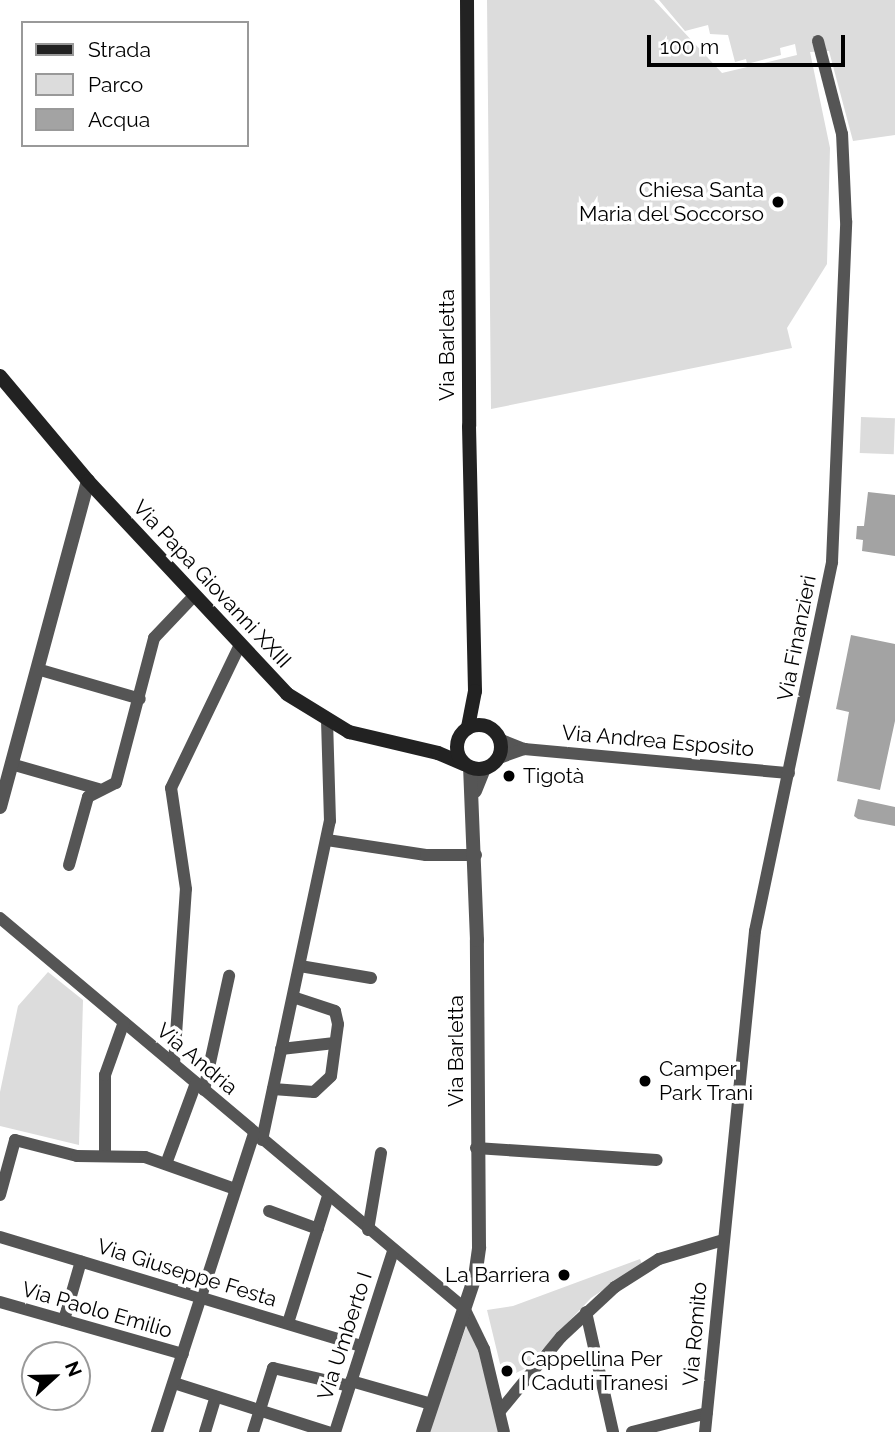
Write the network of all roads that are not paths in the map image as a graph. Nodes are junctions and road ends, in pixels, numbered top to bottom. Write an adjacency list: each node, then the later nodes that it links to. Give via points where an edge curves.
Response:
1 (467, 0): 8 (main road, Via Barletta, via 468,426)
2 (818, 41): 20 (street, Via Finanzieri, via 842,134 846,221 831,572)
3 (0, 376): 4 (main road, Via Papa Giovanni XXIII)
4 (88, 481): 5 (main road, Via Papa Giovanni XXIII); 7 (street)
5 (193, 597): 6 (main road, Via Papa Giovanni XXIII); 9 (street, via 155,638)
6 (239, 647): 10 (main road, Via Papa Giovanni XXIII, via 287,694); 34 (street, via 171,788 186,889)
7 (37, 669): 9 (street); 18 (street)
8 (475, 691): 11 (main road, Via Barletta); 12 (main road, Via Barletta)
9 (140, 699): 21 (street, via 116,783)
10 (327, 720): 16 (main road, Via Papa Giovanni XXIII, via 367,739); 23 (street, via 331,811)
11 (486, 726): 12 (main road); 13 (main road, Via Barletta)
12 (468, 728): 14 (main road, Via Barletta)
13 (499, 739): 15 (street, Via Andrea Esposito); 17 (main road)
14 (457, 745): 16 (main road); 19 (main road, Via Barletta)
15 (524, 749): 17 (street, Via Andrea Esposito); 20 (street, Via Andrea Esposito)
16 (438, 753): 19 (main road, Via Papa Giovanni XXIII)
17 (499, 758): 19 (main road)
18 (11, 764): 21 (street); 22 (street)
19 (473, 767): 24 (street, Via Barletta)
20 (789, 773): 50 (street, Via Finanzieri, via 755,931)
21 (98, 789): 25 (street, via 88,797)
22 (0, 807)
23 (327, 840): 24 (street, via 426,855); 27 (street)
24 (476, 855): 38 (street, Via Barletta)
25 (69, 865)
26 (0, 918): 31 (street, Via Andria)
27 (300, 966): 29 (street); 30 (street)
28 (229, 976): 35 (street)
29 (370, 978)
30 (293, 997): 32 (street, via 335,1011); 33 (street)
31 (124, 1022): 34 (street, Via Andria); 40 (street, via 105,1075)
32 (335, 1043): 33 (street); 36 (street, via 329,1080 321,1089 301,1093)
33 (281, 1049): 36 (street)
34 (174, 1064): 35 (street, Via Andria)
35 (200, 1086): 37 (street, Via Andria); 42 (street)
36 (273, 1089): 37 (street)
37 (258, 1136): 43 (street); 45 (street, Via Andria)
38 (476, 1148): 41 (street); 55 (street, Via Barletta, via 479,1247)
39 (381, 1153): 48 (street)
40 (105, 1156): 42 (street, via 136,1155); 44 (street, via 77,1156 15,1140)
41 (657, 1160)
42 (166, 1164): 43 (street)
43 (235, 1189): 53 (street)
44 (0, 1195)
45 (328, 1196): 47 (street); 48 (street, Via Andria)
46 (269, 1212): 47 (street)
47 (318, 1229): 58 (street)
48 (368, 1230): 51 (street, Via Andria)
49 (0, 1237): 52 (street, Via Giuseppe Festa)
50 (723, 1240): 56 (street, via 649,1264); 67 (street, Via Romito)
51 (393, 1251): 55 (street, Via Andria); 59 (street, Via Umberto I)
52 (81, 1261): 53 (street, Via Giuseppe Festa); 57 (street)
53 (200, 1297): 58 (street, Via Giuseppe Festa); 60 (street)
54 (0, 1302): 57 (street, Via Paolo Emilio)
55 (464, 1308): 64 (street, Via Barletta); 66 (street, via 482,1341)
56 (586, 1312): 66 (street); 75 (street)
57 (64, 1320): 60 (street, Via Paolo Emilio)
58 (288, 1323): 59 (street, Via Giuseppe Festa)
59 (362, 1346): 62 (street, Via Umberto I)
60 (183, 1354): 61 (street)
61 (174, 1383): 63 (street); 68 (street)
62 (350, 1383): 64 (street); 65 (street, via 273,1368); 72 (street, Via Umberto I)
63 (216, 1397): 65 (street); 69 (street)
64 (431, 1404): 73 (street, Via Barletta)
65 (260, 1410): 70 (street); 71 (street)
66 (500, 1411): 74 (street)
67 (707, 1413): 76 (street); 77 (street, Via Romito)
68 (157, 1432)
69 (205, 1432)
70 (253, 1432)
71 (328, 1432)
72 (334, 1432)
73 (423, 1432)
74 (504, 1432)
75 (613, 1432)
76 (632, 1432)
77 (705, 1432)

